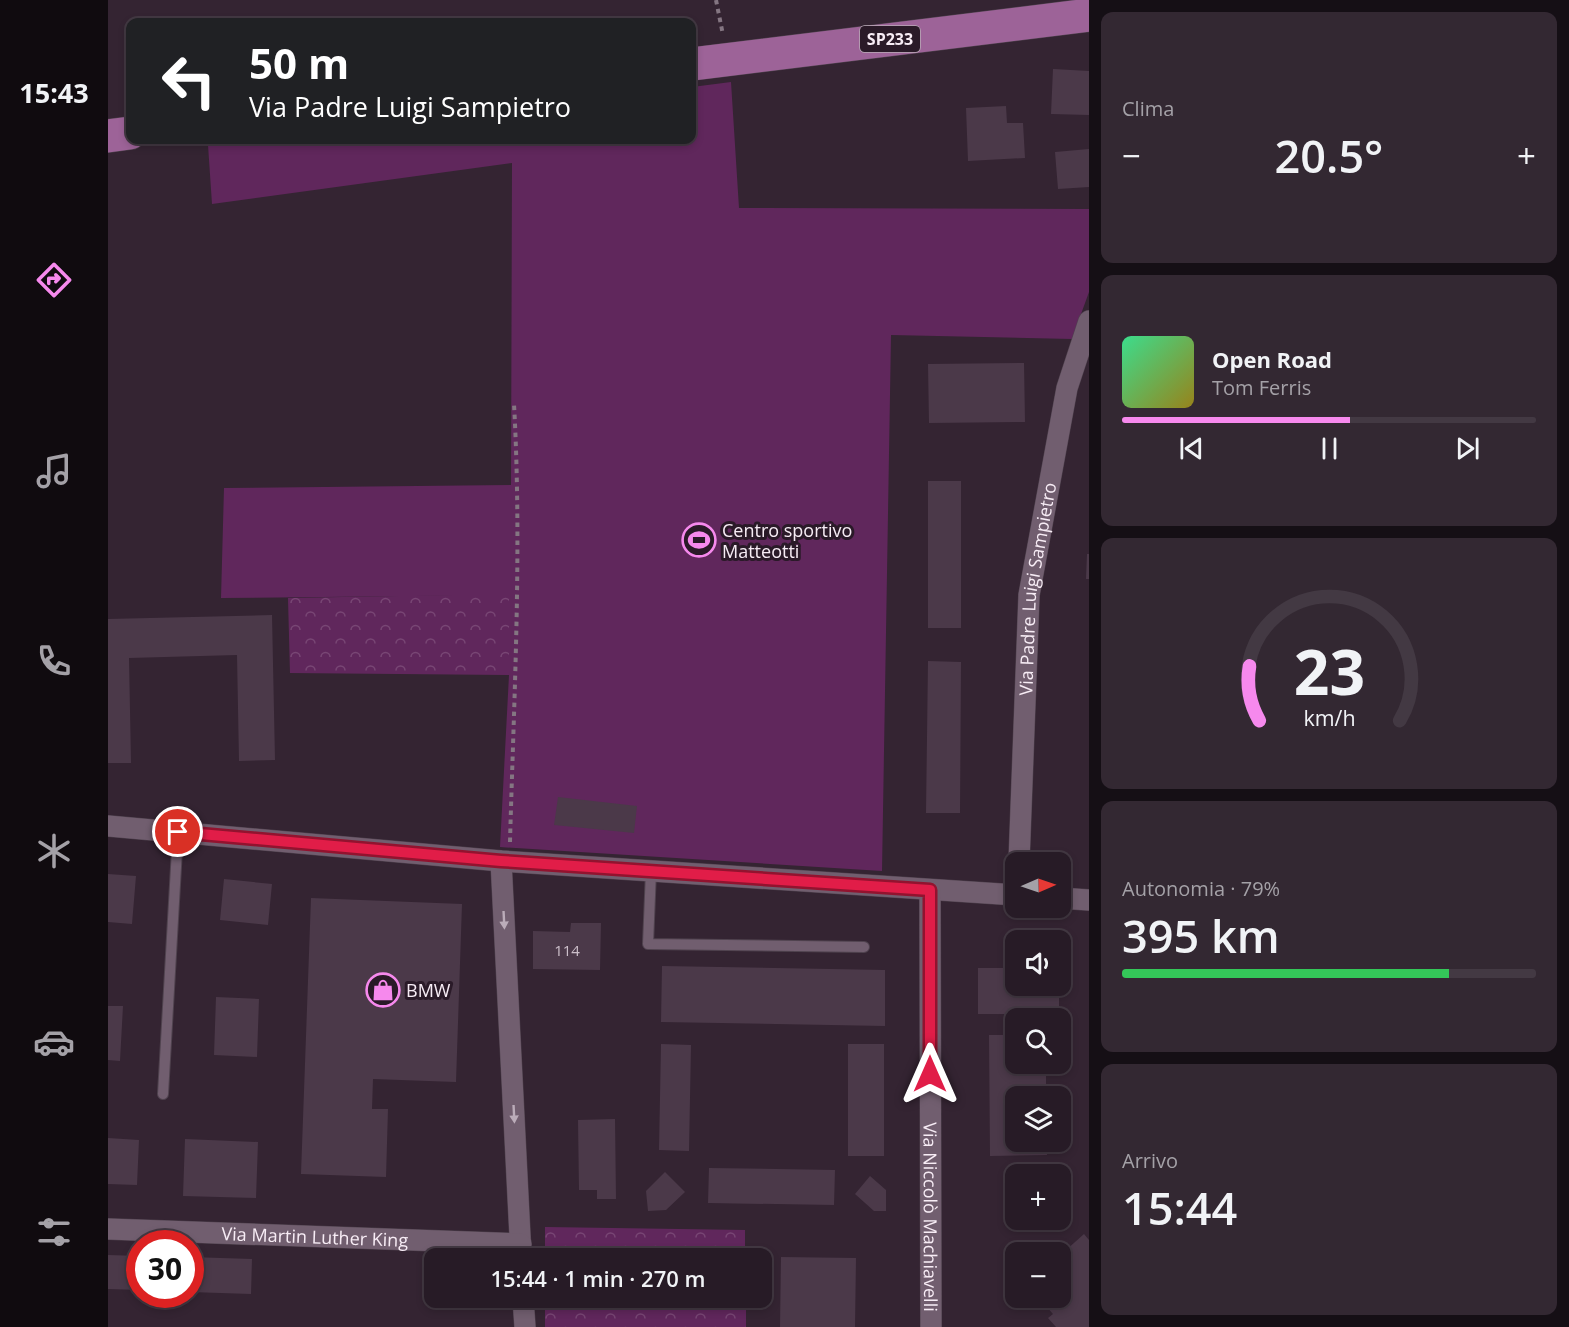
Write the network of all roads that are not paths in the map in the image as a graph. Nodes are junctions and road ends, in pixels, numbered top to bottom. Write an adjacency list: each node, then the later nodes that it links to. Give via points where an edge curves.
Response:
1 (1089, 15): 2 (main road, SP233)
2 (696, 63)
3 (126, 134): 4 (main road)
4 (108, 136)
5 (1089, 321): 8 (street, Via Padre Luigi Sampietro, via 1066,388 1029,596)
6 (108, 826): 7 (street)
7 (178, 832): 9 (street); 16 (lane)
8 (1019, 852)
9 (501, 861): 10 (street); 19 (street, Via Martin Luther King, one-way to 19)
10 (651, 871): 11 (street); 15 (lane, via 648,944)
11 (930, 890): 12 (street); 22 (street, Via Niccolò Machiavelli)
12 (1005, 894)
13 (1071, 899): 14 (street)
14 (1089, 900)
15 (864, 947)
16 (164, 1094)
17 (108, 1229): 18 (street, Via Martin Luther King)
18 (465, 1248)
19 (521, 1248)
20 (524, 1308): 21 (street)
21 (525, 1327)
22 (931, 1327)

